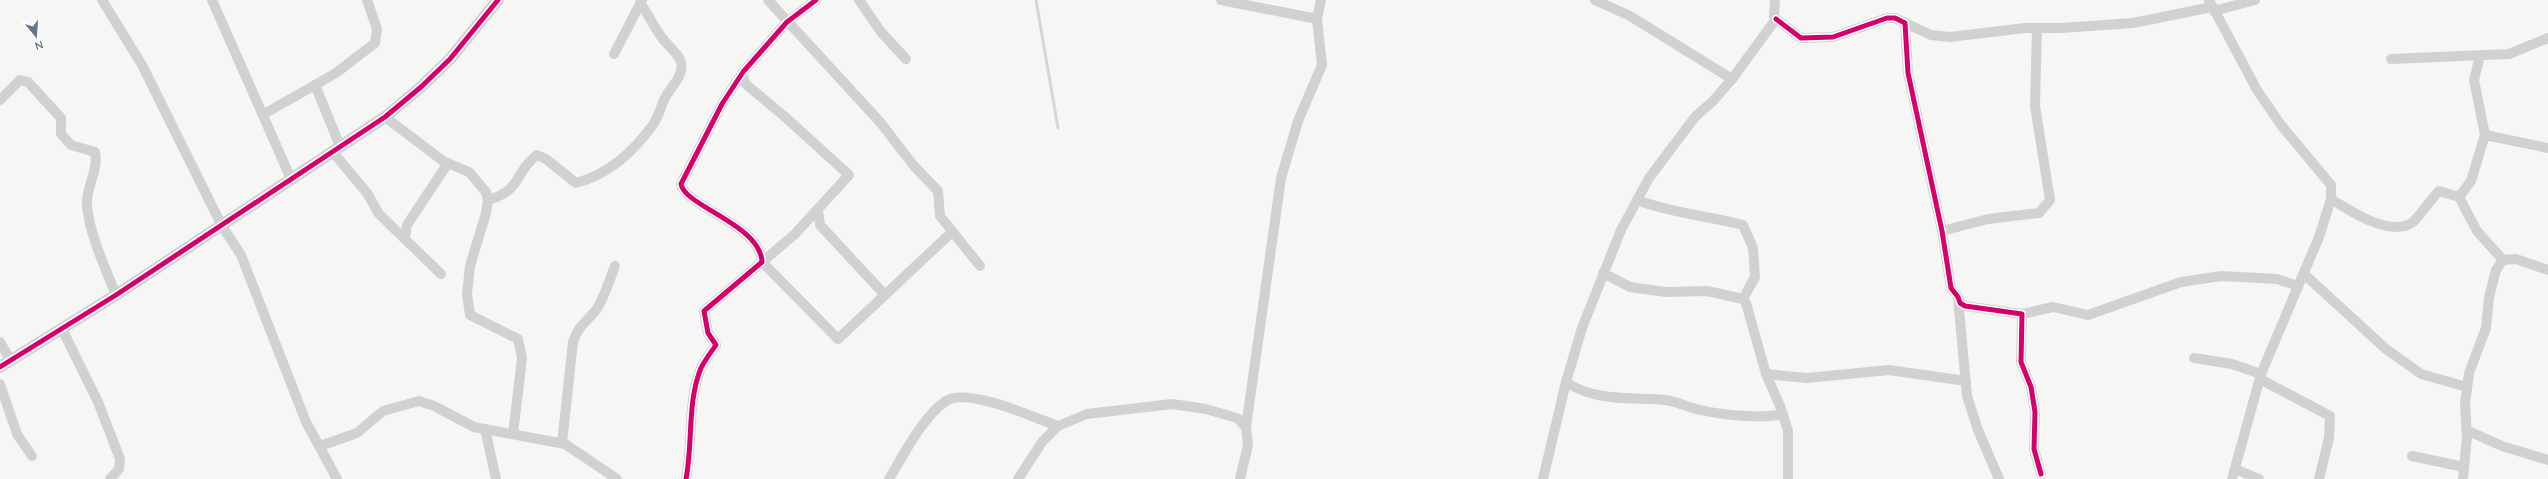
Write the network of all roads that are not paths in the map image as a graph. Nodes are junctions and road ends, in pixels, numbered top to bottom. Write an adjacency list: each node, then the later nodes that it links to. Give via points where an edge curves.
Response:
1 (102, 0): 41 (street, via 142,65)
2 (212, 0): 29 (street, via 221,25)
3 (367, 0): 27 (street, via 377,29 375,43 336,73)
4 (498, 0): 30 (street, via 450,59 422,88)
5 (768, 0): 17 (street)
6 (816, 0): 17 (street)
7 (859, 0): 24 (street, via 881,32)
8 (1221, 0): 15 (street)
9 (1322, 0): 15 (street)
10 (1595, 0): 26 (street, via 1630,16)
11 (1775, 0): 16 (street)
12 (2255, 0): 14 (street)
13 (641, 2): 21 (street); 38 (street, via 661,38 681,62 682,72 665,97 652,126 620,162 592,178 576,183 537,155 529,160 522,170 520,179 504,195)
14 (2212, 6): 19 (street, via 2133,23); 37 (street, via 2257,90 2281,125 2331,185)
15 (1317, 19): 72 (street, via 1322,65 1298,121 1281,178)
16 (1776, 19): 18 (street, via 1801,38 1833,36 1887,18 1896,18); 26 (street)
17 (787, 22): 25 (street); 43 (street, via 880,122 914,166 938,191 940,216)
18 (1905, 23): 19 (street, via 1931,35 1950,37); 42 (street, via 1908,73)
19 (2037, 28): 42 (street, via 2035,106 2050,200 2039,213 1988,219)
20 (2548, 38): 22 (street, via 2509,54)
21 (614, 54)
22 (2480, 56): 23 (street); 31 (street, via 2474,80)
23 (2391, 59)
24 (906, 60)
25 (743, 72): 40 (street, via 744,82 748,86 849,175); 46 (street, via 722,104 681,184 686,193 728,221 757,246)
26 (1732, 79): 39 (street, via 1695,117 1649,178)
27 (315, 85): 29 (street); 32 (street)
28 (0, 100): 55 (street, via 20,80 28,82 61,118 61,134 71,145 95,152 96,171 87,205 97,247)
29 (264, 114): 35 (street)
30 (384, 117): 32 (street); 34 (street)
31 (2486, 135): 33 (street); 36 (street, via 2471,181)
32 (336, 148): 35 (street); 44 (street, via 379,214)
33 (2548, 148)
34 (448, 163): 38 (street, via 469,172 486,192); 44 (street, via 407,225)
35 (291, 179): 41 (street)
36 (2459, 197): 37 (street, via 2439,191 2413,222 2389,228 2354,214); 45 (street, via 2477,231)
37 (2331, 199): 52 (street)
38 (488, 200): 75 (street, via 484,223 470,266 468,305 470,315 518,339 522,358)
39 (1637, 200): 50 (street); 57 (street, via 1663,210 1706,216 1743,225 1753,248 1755,276)
40 (818, 210): 46 (street); 54 (street, via 820,225)
41 (222, 226): 55 (street); 77 (street, via 241,255 306,422)
42 (1942, 231): 56 (street, via 1951,288)
43 (952, 232): 48 (street); 54 (street)
44 (405, 238): 51 (street)
45 (2503, 260): 49 (street, via 2516,259); 69 (street, via 2496,270 2489,297 2486,328 2468,373)
46 (762, 262): 54 (street, via 838,340); 89 (street, via 704,311 708,333 716,345 702,367 694,391 690,458)
47 (615, 266): 76 (street, via 598,307 585,319 573,342)
48 (980, 266)
49 (2548, 270)
50 (1603, 273): 57 (street, via 1630,287 1666,292 1707,291); 67 (street, via 1582,328)
51 (441, 274)
52 (2304, 274): 53 (street); 69 (street, via 2386,349 2421,374)
53 (2298, 286): 58 (street, via 2277,279 2221,276 2181,282 2088,315 2053,307); 65 (street)
54 (885, 294)
55 (116, 295): 59 (street)
56 (1958, 297): 58 (street, via 1960,303 1965,306); 66 (street)
57 (1743, 299): 64 (street)
58 (2022, 314): 82 (street, via 2021,362 2031,387 2034,405 2034,449)
59 (62, 329): 62 (street); 85 (street, via 98,402 120,459 119,469)
60 (0, 342): 62 (street)
61 (2194, 358): 65 (street, via 2232,364)
62 (11, 361): 63 (street)
63 (0, 367)
64 (1766, 374): 66 (street, via 1807,378 1889,370); 70 (street)
65 (2260, 377): 83 (street); 97 (street, via 2330,416 2329,438)
66 (1966, 381): 95 (street, via 1966,396)
67 (1566, 382): 70 (street, via 1580,392 1640,400 1666,400 1701,410 1771,417); 93 (street)
68 (0, 384): 78 (street, via 16,434)
69 (2467, 387): 74 (street)
70 (1783, 414): 94 (street, via 1789,444)
71 (1058, 426): 72 (street, via 1087,414 1172,404 1206,409 1237,418); 90 (street, via 972,398 956,397 947,400 923,425); 91 (street, via 1042,442)
72 (1246, 426): 92 (street, via 1248,445)
73 (485, 429): 75 (street); 77 (street, via 464,424 434,406 419,401 383,411 357,433); 87 (street)
74 (2466, 430): 80 (street, via 2502,446); 81 (street)
75 (513, 434): 76 (street)
76 (562, 443): 84 (street)
77 (320, 446): 86 (street)
78 (32, 456)
79 (2412, 456): 81 (street)
80 (2548, 460)
81 (2464, 467): 98 (street)
82 (2041, 474)
83 (2234, 474): 96 (street)
84 (602, 475): 88 (street)
85 (110, 479)
86 (337, 479)
87 (496, 479)
88 (618, 479)
89 (686, 479)
90 (888, 479)
91 (1018, 479)
92 (1240, 479)
93 (1544, 479)
94 (1788, 479)
95 (1999, 479)
96 (2259, 479)
97 (2319, 479)
98 (2463, 479)

